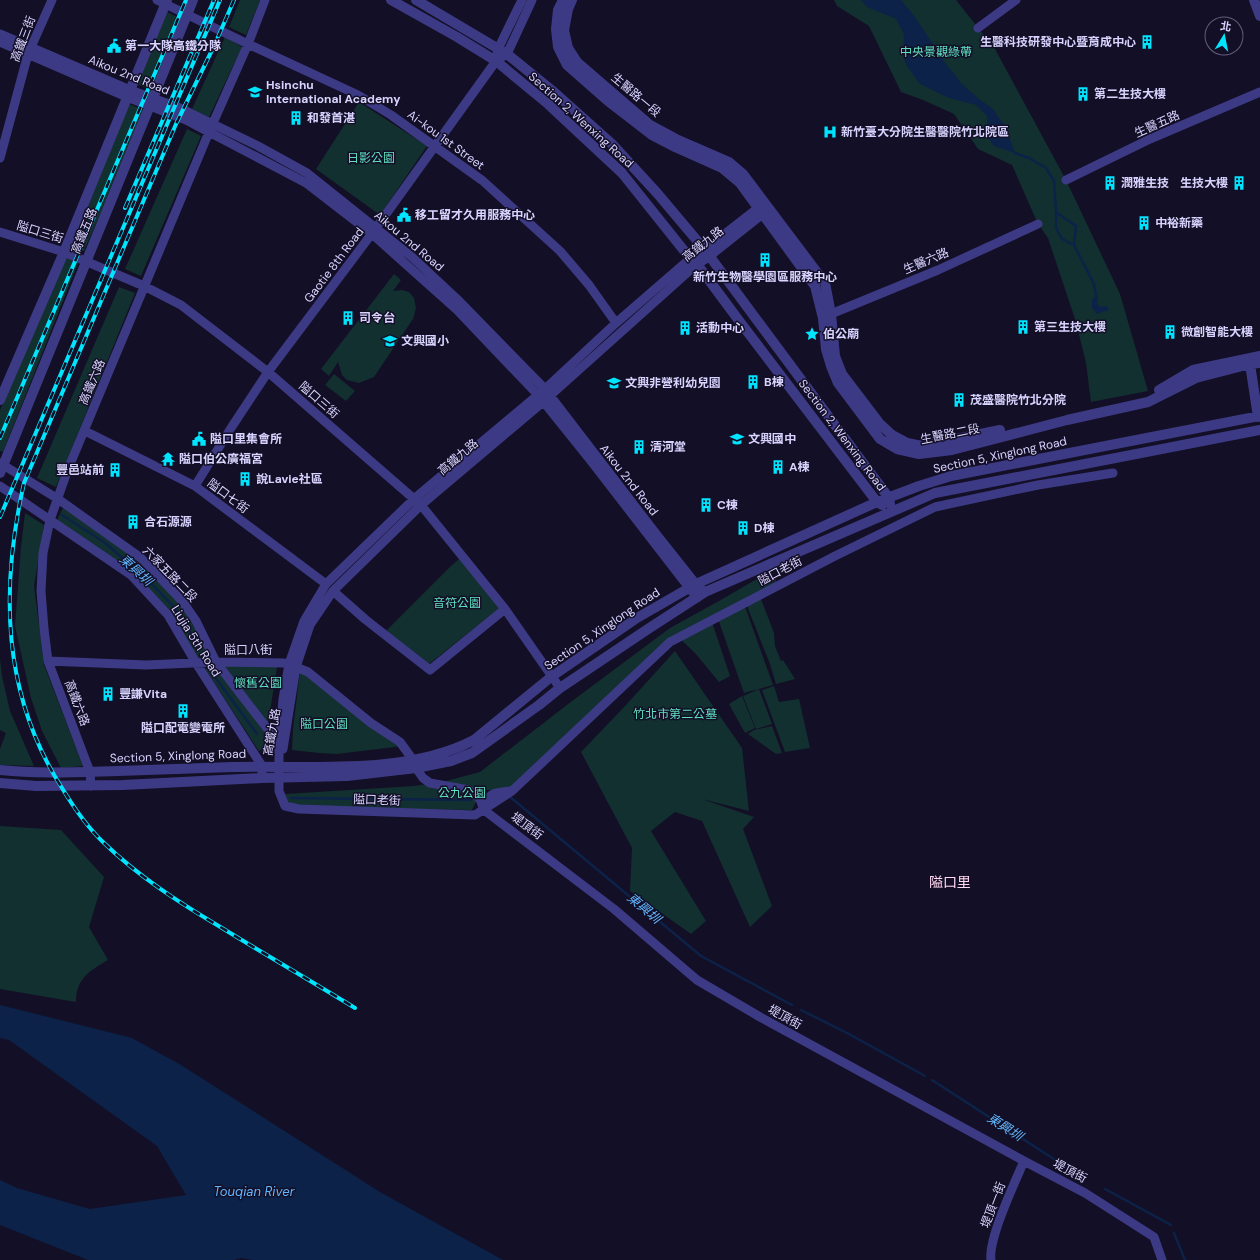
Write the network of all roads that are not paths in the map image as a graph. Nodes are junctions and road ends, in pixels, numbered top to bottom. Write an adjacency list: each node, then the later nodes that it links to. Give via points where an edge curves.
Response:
1 (52, 0): 19 (street, 高鐵三街)
2 (194, 0): 13 (street, 高鐵五路)
3 (265, 0): 18 (street, 高鐵六路)
4 (391, 0): 21 (street, Section 2, Wenxing Road)
5 (416, 0): 20 (street, Section 2, Wenxing Road)
6 (522, 0): 20 (street, Gaotie 8th Road)
7 (532, 0): 20 (street, Gaotie 8th Road)
8 (563, 0): 29 (street, 生醫路一段, via 558,10 556,29 558,47 567,65 652,136 722,168)
9 (572, 0): 29 (street, 生醫路一段, via 564,30 568,48 577,62 650,125 729,162 743,174)
10 (1016, 0): 15 (street)
11 (1254, 0): 14 (street)
12 (163, 1): 13 (street, Ai-kou 1st Street); 23 (street, 高鐵五路)
13 (188, 14): 18 (street, Ai-kou 1st Street); 24 (street, 高鐵五路)
14 (1260, 16)
15 (978, 28)
16 (0, 34): 19 (street, Aikou 2nd Road)
17 (0, 42): 19 (street, Aikou 2nd Road)
18 (248, 44): 25 (street, 高鐵六路); 26 (street, Ai-kou 1st Street, via 358,95)
19 (29, 50): 23 (street, Aikou 2nd Road); 27 (street, 高鐵三街)
20 (502, 51): 21 (street, Gaotie 8th Road); 34 (street, Section 2, Wenxing Road, via 555,93 612,144)
21 (496, 61): 26 (street, Gaotie 8th Road); 35 (street, Section 2, Wenxing Road, via 548,104 622,173)
22 (1260, 92): 28 (street, 生醫五路, via 1150,139)
23 (128, 94): 24 (street, Aikou 2nd Road); 33 (street, 高鐵五路)
24 (151, 102): 25 (street, Aikou 2nd Road); 36 (street, 高鐵五路)
25 (211, 128): 31 (street, Aikou 2nd Road, via 306,183); 37 (street, 高鐵六路)
26 (435, 147): 31 (street, Gaotie 8th Road); 39 (street, Ai-kou 1st Street, via 483,181 560,252 589,285)
27 (0, 158)
28 (1066, 180)
29 (764, 208): 34 (street, 高鐵九路); 38 (street, 生醫路二段, via 825,283)
30 (1038, 224): 38 (street, 生醫六路, via 938,270)
31 (374, 231): 41 (street, Gaotie 8th Road); 42 (street, Aikou 2nd Road)
32 (0, 232): 33 (street, 隘口三街)
33 (64, 252): 36 (street, 隘口三街); 43 (street, 高鐵五路)
34 (707, 253): 35 (street, 高鐵九路); 51 (street, Section 2, Wenxing Road)
35 (694, 261): 39 (street, 高鐵九路); 42 (street, 高鐵九路); 54 (street, Section 2, Wenxing Road)
36 (86, 262): 37 (street, 隘口三街); 47 (street, 高鐵五路)
37 (144, 286): 41 (street, 隘口三街, via 181,305); 45 (street, 高鐵六路)
38 (827, 316): 40 (street, 生醫路二段, via 835,356 842,374 892,436 922,446 977,436 1151,394 1193,370)
39 (616, 322): 42 (street, 高鐵九路)
40 (1257, 360): 44 (street)
41 (268, 372): 50 (street, Gaotie 8th Road); 53 (street, 隘口三街)
42 (544, 396): 53 (street, 高鐵九路); 58 (street, Aikou 2nd Road, via 657,535)
43 (0, 400)
44 (1259, 416): 51 (street, Section 5, Xinglong Road, via 951,476)
45 (85, 430): 50 (street, 隘口七街); 52 (street, 高鐵六路)
46 (1260, 430): 55 (street, Section 5, Xinglong Road, via 935,493)
47 (1, 467): 52 (street, 六家五路二段)
48 (1113, 473): 79 (street, 隘口老街, via 1038,485 935,507 830,558 670,642)
49 (0, 486): 56 (street, Liujia 5th Road)
50 (195, 486): 57 (street, 隘口七街)
51 (889, 498): 54 (street, Section 5, Xinglong Road); 55 (street, Section 2, Wenxing Road)
52 (58, 499): 56 (street, 高鐵六路); 63 (street, 六家五路二段, via 141,558 184,602)
53 (418, 502): 57 (street, 高鐵九路); 59 (street, 高鐵九路); 61 (street, 隘口三街)
54 (877, 502): 55 (street, Section 2, Wenxing Road); 58 (street, Section 5, Xinglong Road)
55 (891, 512): 60 (street, Section 5, Xinglong Road)
56 (50, 520): 62 (street, 高鐵六路, via 43,553 41,591); 64 (street, Liujia 5th Road, via 131,576 168,615)
57 (326, 584): 65 (street, 高鐵九路, via 304,621)
58 (693, 586): 60 (street, Aikou 2nd Road); 66 (street, Section 5, Xinglong Road, via 637,618)
59 (333, 591): 61 (street, via 430,670); 65 (street, 高鐵九路, via 310,625)
60 (701, 595): 67 (street, Section 5, Xinglong Road)
61 (505, 609): 66 (street, 隘口三街)
62 (48, 661): 64 (street, 隘口八街, via 146,665); 73 (street, 高鐵六路)
63 (216, 662): 64 (street, 隘口八街); 65 (street, 隘口八街, via 283,662); 68 (street, 六家五路二段)
64 (196, 663): 70 (street, Liujia 5th Road)
65 (292, 665): 68 (street, 高鐵九路, via 283,698); 69 (street, 隘口八街, via 308,672 371,723 400,742); 71 (street, 高鐵九路, via 285,740)
66 (552, 677): 67 (street, 隘口三街); 69 (street, Section 5, Xinglong Road, via 474,740 460,748)
67 (560, 688): 69 (street, Section 5, Xinglong Road, via 472,753 451,761)
68 (279, 744): 71 (street, 高鐵九路)
69 (414, 764): 71 (street, Section 5, Xinglong Road); 77 (street, Section 5, Xinglong Road); 78 (street, via 423,778 430,783)
70 (262, 766): 71 (street, Section 5, Xinglong Road); 73 (street, Section 5, Xinglong Road); 74 (street)
71 (279, 766): 77 (street)
72 (0, 770): 73 (street, Section 5, Xinglong Road)
73 (90, 772): 76 (street, 高鐵六路)
74 (262, 778): 76 (street, Section 5, Xinglong Road); 77 (street, Section 5, Xinglong Road)
75 (0, 783): 76 (street, Section 5, Xinglong Road)
76 (91, 786)
77 (278, 786): 81 (street, 隘口老街, via 285,806 299,810 475,815)
78 (469, 790): 80 (street); 81 (street, 堤頂街, via 480,799)
79 (512, 791): 80 (street); 81 (street, 隘口老街)
80 (493, 793): 81 (street, via 487,798)
81 (484, 810): 82 (street, 堤頂街, via 614,909 697,980)
82 (1024, 1161): 83 (street, 堤頂一街, via 994,1234); 84 (street, 堤頂街, via 1085,1193 1145,1230 1154,1237)
83 (991, 1260)
84 (1162, 1260)

